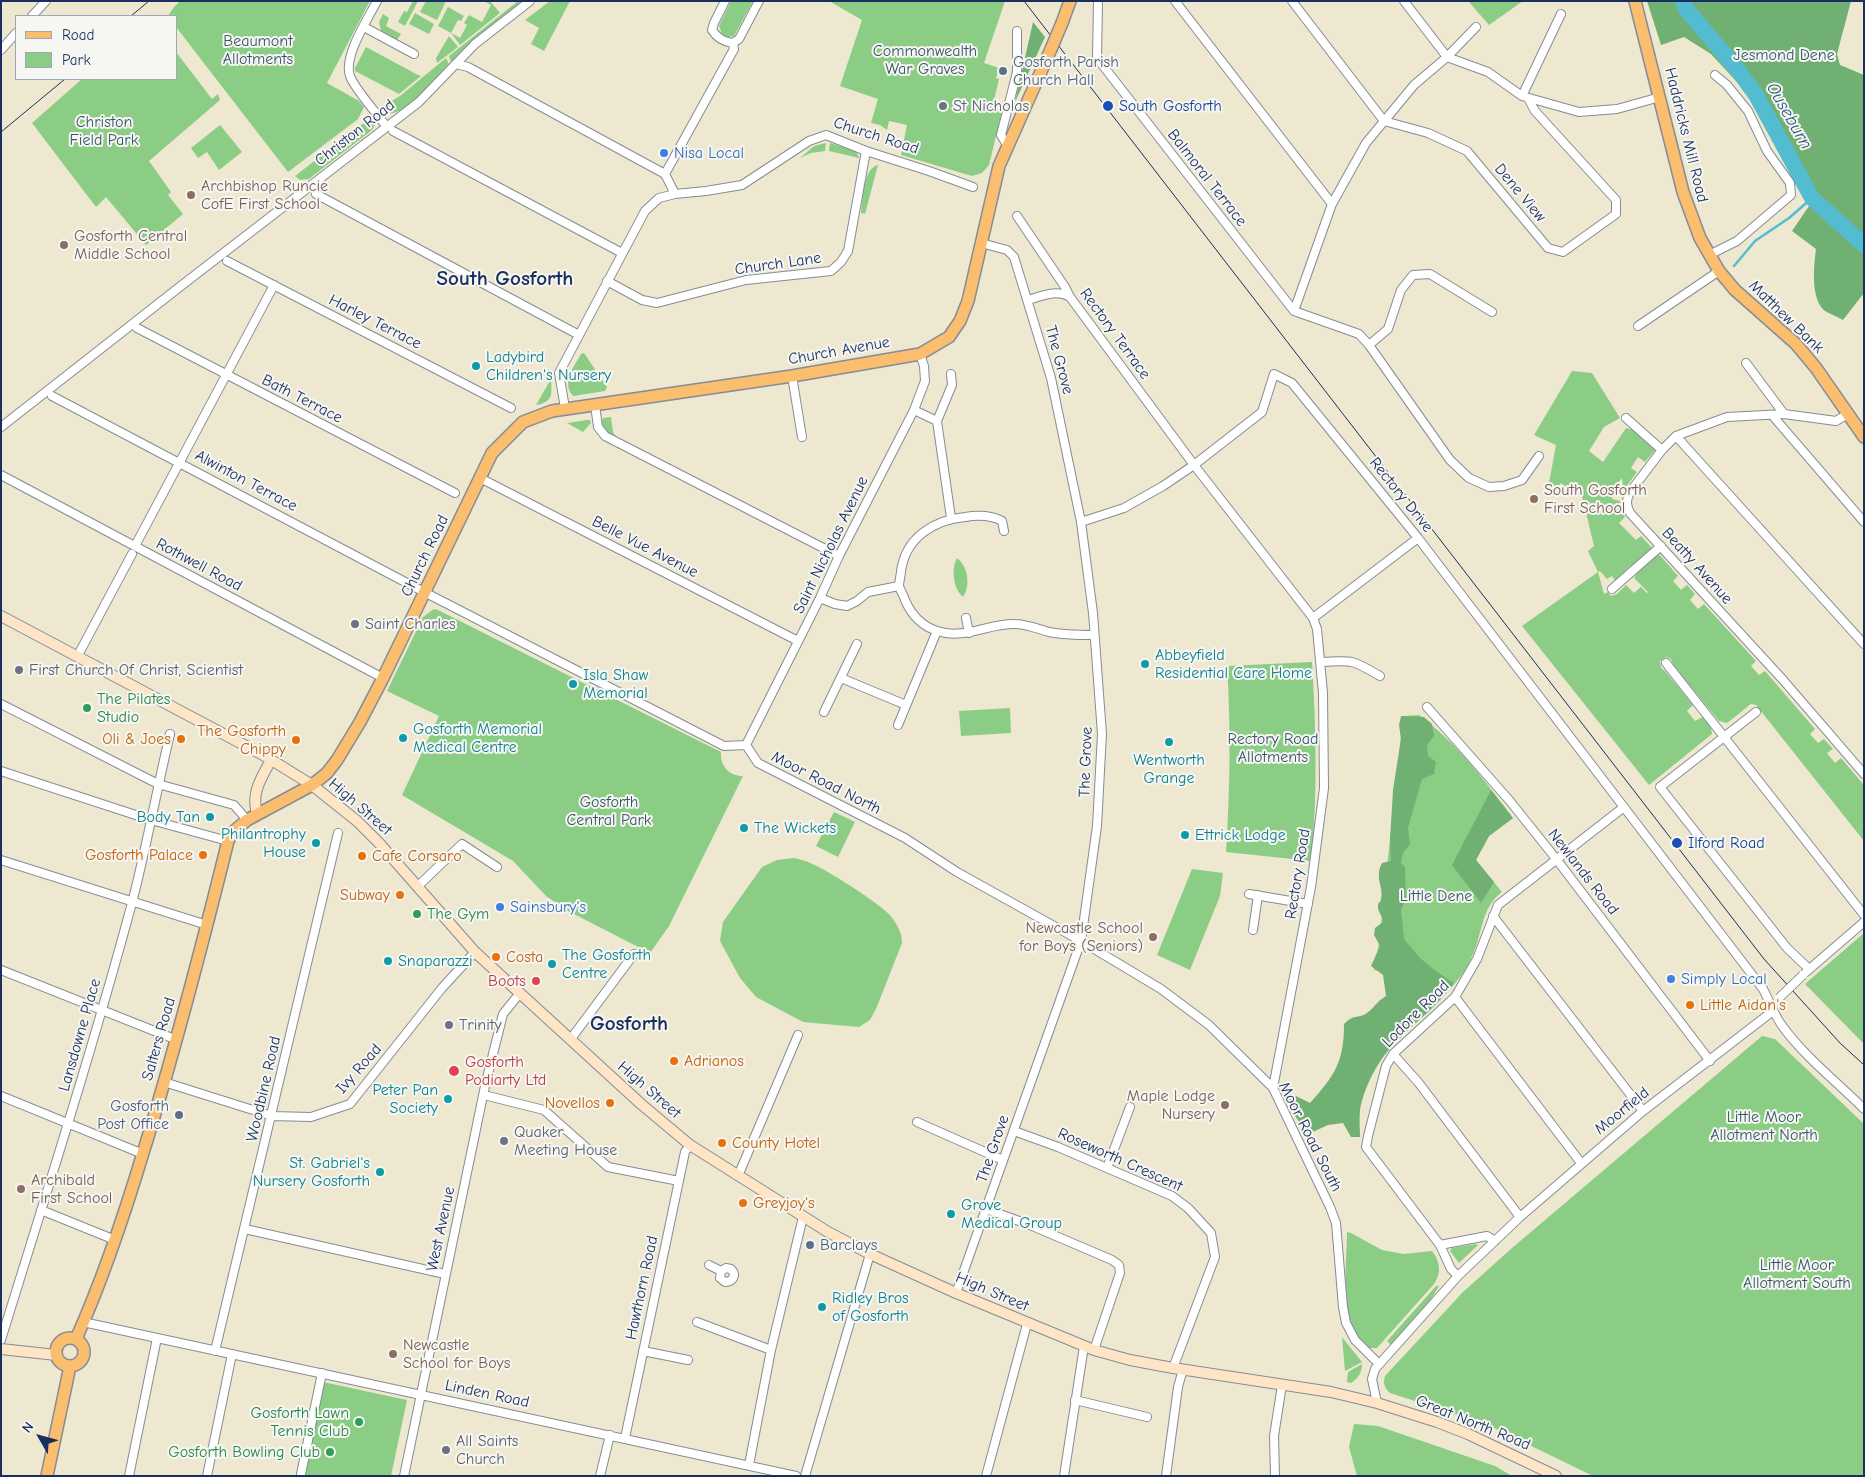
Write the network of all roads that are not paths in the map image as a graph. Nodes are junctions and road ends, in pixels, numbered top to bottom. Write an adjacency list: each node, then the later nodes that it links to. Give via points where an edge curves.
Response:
1 (46, 1): 13 (street)
2 (378, 1): 14 (street)
3 (530, 1): 22 (street, Christon Road, via 479,41)
4 (725, 1): 18 (street, via 712,30 716,36)
5 (759, 1): 18 (street)
6 (1070, 1): 28 (main road, Church Avenue, bridge)
7 (1098, 1): 45 (street, Balmoral Terrace, via 1097,58)
8 (1175, 1): 34 (street)
9 (1292, 1): 26 (street)
10 (1404, 1): 21 (street)
11 (1635, 1): 25 (main road, Haddricks Mill Road)
12 (1561, 14): 24 (street)
13 (33, 15)
14 (364, 27): 20 (street); 27 (street, via 352,50 350,76)
15 (1476, 27): 21 (street)
16 (1018, 31): 28 (street, via 1017,72 1001,135)
17 (15, 34): 19 (street)
18 (734, 43): 30 (street, via 734,49)
19 (1, 50)
20 (414, 54)
21 (1447, 57): 24 (street, via 1488,72); 26 (street, via 1414,85)
22 (456, 64): 27 (street, Christon Road); 30 (street)
23 (1714, 75): 38 (street, via 1748,111 1767,151 1790,184 1791,195 1737,241)
24 (1525, 97): 25 (street, via 1579,112 1618,109); 26 (street, Dene View, via 1616,200 1616,214 1563,252 1548,248 1467,151 1428,133)
25 (1660, 98): 38 (main road, Haddricks Mill Road, via 1689,212)
26 (1384, 121): 34 (street, via 1366,143)
27 (389, 128): 37 (street); 67 (street, Christon Road)
28 (1007, 146): 36 (main road, Church Avenue, via 999,166)
29 (866, 151): 31 (street, Church Road); 33 (street, Church Road, via 826,135 808,141 742,185); 41 (street, Church Lane, via 848,251 842,262 831,271 746,280 657,303 642,300)
30 (666, 174): 33 (street)
31 (973, 187)
32 (316, 194): 49 (street)
33 (675, 194): 37 (street, Church Road, via 659,198 645,211)
34 (1332, 204): 45 (street)
35 (1017, 216): 43 (street, Rectory Terrace)
36 (981, 244): 44 (street, The Grove, via 1007,250 1014,257); 51 (main road, Church Avenue, via 968,301 960,320 949,337)
37 (622, 253): 41 (street, Church Road)
38 (1709, 255): 40 (main road, Haddricks Mill Road)
39 (227, 261): 42 (street, Harley Terrace)
40 (1719, 272): 47 (street); 63 (main road, Matthew Bank, via 1796,344)
41 (607, 281): 49 (street, Church Road)
42 (274, 285): 54 (street); 58 (street, Harley Terrace)
43 (1070, 298): 44 (street, via 1057,293); 74 (street, Rectory Terrace)
44 (1028, 300): 79 (street, The Grove, via 1053,388)
45 (1294, 311): 50 (street, via 1359,334)
46 (1492, 312): 50 (street, via 1430,274 1414,275 1401,290 1388,329)
47 (1638, 326)
48 (137, 328): 54 (street, Bath Terrace)
49 (578, 335): 59 (street, Church Road, via 559,374)
50 (1369, 345): 72 (street, via 1450,460 1469,478 1489,487 1513,483 1522,480)
51 (920, 354): 55 (main road, Church Avenue); 60 (street, Saint Nicholas Avenue, via 925,381)
52 (1746, 363): 62 (street)
53 (951, 374): 66 (street, via 952,385)
54 (226, 375): 73 (street); 77 (street, Bath Terrace)
55 (792, 376): 57 (main road, Church Avenue); 70 (street)
56 (52, 396): 73 (street, Alwinton Terrace)
57 (595, 405): 59 (main road, Church Avenue); 85 (street, via 598,427 605,436)
58 (511, 408)
59 (564, 408): 61 (main road, Church Avenue)
60 (914, 410): 66 (street); 85 (street, Saint Nicholas Avenue)
61 (552, 411): 76 (main road, Church Road, via 523,422 492,453)
62 (1784, 414): 63 (street, Beatty Avenue, via 1836,421); 64 (street, Beatty Avenue)
63 (1848, 414): 69 (main road, Matthew Bank)
64 (1772, 415): 68 (street, Beatty Avenue, via 1727,417); 80 (street)
65 (1626, 418): 71 (street)
66 (937, 422): 78 (street)
67 (1, 428)
68 (1676, 436): 71 (street, Beatty Avenue); 98 (street)
69 (1864, 436)
70 (802, 437)
71 (1662, 450): 83 (street, Beatty Avenue, via 1627,499 1630,513)
72 (1539, 456)
73 (180, 463): 84 (street); 88 (street, Alwinton Terrace)
74 (1194, 465): 79 (street, via 1124,508); 82 (street, Rectory Drive, via 1262,412 1274,374 1292,383); 92 (street, Rectory Road)
75 (1, 476): 84 (street, Rothwell Road)
76 (480, 478): 88 (main road, Church Road); 96 (street, Belle Vue Avenue)
77 (455, 493)
78 (951, 518): 81 (street, via 994,517 1002,521); 86 (street, via 928,528 914,540 906,553)
79 (1081, 522): 95 (street, The Grove)
80 (1864, 522)
81 (1004, 532)
82 (1418, 538): 92 (street); 119 (street, Rectory Drive)
83 (1661, 546): 87 (street); 116 (street, Beatty Avenue)
84 (134, 550): 99 (street); 103 (street, Rothwell Road)
85 (839, 556): 89 (street, Saint Nicholas Avenue)
86 (899, 586): 89 (street, via 868,592 847,606); 93 (street, via 908,607 922,623)
87 (1612, 590)
88 (426, 593): 103 (main road, Church Road); 113 (street, via 724,746)
89 (820, 598): 96 (street, Saint Nicholas Avenue)
90 (1, 616): 99 (main road, High Street)
91 (966, 618): 94 (street)
92 (1313, 618): 100 (street, Rectory Road)
93 (938, 631): 94 (street); 106 (street)
94 (968, 633): 95 (street, via 1016,624 1058,634)
95 (1094, 635): 137 (street, The Grove, via 1102,734 1097,826)
96 (798, 642): 113 (street, Saint Nicholas Avenue)
97 (857, 644): 104 (street)
98 (1864, 644)
99 (77, 657): 114 (main road, High Street)
100 (1322, 662): 102 (street, via 1350,660); 131 (street, Rectory Road, via 1324,788)
101 (1666, 664): 112 (street)
102 (1380, 676)
103 (383, 678): 118 (main road, Church Road, via 338,760)
104 (841, 678): 106 (street); 108 (street)
105 (1, 704): 117 (street)
106 (906, 706): 110 (street)
107 (1428, 707): 125 (street, Newlands Road)
108 (824, 712)
109 (1756, 712): 112 (street)
110 (898, 725)
111 (170, 734): 117 (street, Lansdowne Place)
112 (1724, 736): 132 (street); 140 (street, via 1660,787 1787,948)
113 (746, 745): 137 (street, Moor Road North, via 758,763 905,838 957,872)
114 (271, 760): 118 (main road, High Street); 120 (main road, via 255,791)
115 (1, 770): 121 (street)
116 (1864, 774)
117 (158, 784): 120 (street, via 234,804); 121 (street, Lansdowne Place)
118 (312, 785): 120 (main road, Salters Road); 127 (main road, High Street, via 357,821)
119 (1624, 807): 125 (street, Lodore Road); 144 (street, via 1763,990)
120 (252, 817): 123 (main road, Salters Road, via 233,832)
121 (151, 820): 123 (street); 130 (street, Lansdowne Place)
122 (338, 833): 158 (street, Woodbine Road)
123 (228, 841): 135 (main road, Salters Road)
124 (1, 860): 130 (street)
125 (1557, 860): 133 (street, Lodore Road, via 1498,905); 150 (street, Newlands Road)
126 (497, 867): 127 (street, via 462,844)
127 (418, 886): 138 (main road, High Street)
128 (1249, 894): 129 (street)
129 (1258, 895): 131 (street); 136 (street)
130 (132, 901): 135 (street); 145 (street, Lansdowne Place)
131 (1308, 904): 152 (street, Rectory Road)
132 (1864, 915)
133 (1494, 916): 143 (street, Lodore Road, via 1477,959); 157 (street)
134 (1864, 922): 140 (street, Moorfield)
135 (207, 924): 147 (main road, Salters Road)
136 (1253, 930)
137 (1080, 941): 152 (street, Moor Road South, via 1161,990 1209,1025); 161 (street, The Grove)
138 (475, 952): 142 (main road, High Street); 158 (street, Ivy Road, via 442,988 350,1104 311,1117)
139 (634, 954): 148 (street)
140 (1809, 969): 144 (street, Moorfield, bridge, via 1778,998)
141 (1, 970): 145 (street)
142 (520, 993): 148 (main road, High Street); 153 (street, West Avenue, via 503,1014)
143 (1455, 997): 149 (street, Lodore Road); 165 (street)
144 (1772, 1008): 150 (street, Moorfield); 156 (street, via 1790,1036)
145 (102, 1011): 147 (street); 160 (street, Lansdowne Place)
146 (798, 1035): 167 (street)
147 (177, 1040): 151 (main road, Salters Road)
148 (570, 1040): 162 (main road, High Street)
149 (1393, 1054): 172 (street, via 1418,1082); 176 (street, Lodore Road, via 1386,1066 1366,1148)
150 (1710, 1061): 157 (street, Moorfield)
151 (164, 1082): 158 (street, Ivy Road); 163 (main road, Salters Road)
152 (1273, 1088): 198 (street, Moor Road South, via 1336,1223 1346,1323 1355,1340)
153 (484, 1095): 168 (street, via 544,1110 608,1167); 180 (street, West Avenue)
154 (1, 1096): 160 (street)
155 (1130, 1107): 166 (street)
156 (1864, 1109)
157 (1643, 1111): 165 (street, Moorfield)
158 (272, 1116): 173 (street, Woodbine Road)
159 (917, 1122): 164 (street)
160 (69, 1123): 163 (street); 170 (street, Lansdowne Place)
161 (1014, 1131): 164 (street, The Grove); 166 (street, Roseworth Crescent)
162 (690, 1145): 167 (main road, High Street); 168 (street, Hawthorn Road, via 685,1152)
163 (143, 1154): 174 (main road, Salters Road)
164 (1003, 1160): 169 (street, The Grove)
165 (1581, 1163): 172 (street, Moorfield)
166 (1107, 1168): 200 (street, Roseworth Crescent, via 1172,1196 1211,1233 1215,1257)
167 (738, 1176): 171 (main road, High Street)
168 (679, 1181): 194 (street, Hawthorn Road)
169 (986, 1209): 182 (street, The Grove); 193 (street, via 1119,1265 1120,1273)
170 (41, 1210): 174 (street); 188 (street, Lansdowne Place)
171 (802, 1217): 177 (main road, High Street); 192 (street)
172 (1520, 1217): 175 (street, Moorfield)
173 (245, 1229): 180 (street); 191 (street, Woodbine Road)
174 (115, 1240): 183 (main road, Salters Road)
175 (1495, 1241): 176 (street, via 1487,1236); 181 (street, Moorfield)
176 (1440, 1245): 181 (street, Lodore Road)
177 (870, 1254): 182 (main road, High Street); 217 (street)
178 (709, 1265): 179 (street)
179 (721, 1271)
180 (446, 1274): 203 (street, West Avenue)
181 (1458, 1276): 198 (street, Moorfield)
182 (956, 1293): 185 (main road, High Street)
183 (83, 1322): 186 (street, Linden Road); 187 (main road, Salters Road)
184 (697, 1322): 192 (street)
185 (1027, 1324): 189 (main road, High Street); 218 (street)
186 (158, 1338): 191 (street, Linden Road); 212 (street)
187 (76, 1339): 196 (main road, via 60,1342); 199 (main road, via 83,1346 84,1356 80,1362)
188 (1, 1340)
189 (1084, 1346): 193 (main road, High Street); 204 (street)
190 (1, 1349): 196 (main road)
191 (215, 1350): 195 (street, Linden Road)
192 (771, 1350): 209 (street)
193 (1094, 1350): 200 (main road, High Street)
194 (643, 1351): 197 (street); 208 (street, Hawthorn Road)
195 (232, 1354): 201 (street, Linden Road); 213 (street)
196 (56, 1356): 199 (main road, via 60,1362)
197 (688, 1360)
198 (1379, 1364): 205 (street, Moorfield, via 1372,1380)
199 (70, 1366): 211 (main road)
200 (1178, 1369): 202 (main road, High Street); 220 (street, Roseworth Crescent)
201 (322, 1373): 203 (street, Linden Road); 210 (street)
202 (1282, 1385): 205 (main road, High Street); 221 (street, via 1274,1436)
203 (420, 1394): 207 (street, Linden Road); 214 (street, West Avenue)
204 (1075, 1400): 206 (street); 219 (street)
205 (1377, 1402): 222 (main road, Great North Road, via 1468,1434)
206 (1147, 1417)
207 (610, 1435): 208 (street, Linden Road); 215 (street)
208 (625, 1438): 209 (street, Linden Road)
209 (749, 1465): 216 (street, Linden Road)
210 (301, 1474)
211 (47, 1476)
212 (129, 1476)
213 (207, 1476)
214 (404, 1476)
215 (600, 1476)
216 (796, 1476)
217 (805, 1476)
218 (986, 1476)
219 (1064, 1476)
220 (1166, 1476)
221 (1275, 1476)
222 (1556, 1476)

